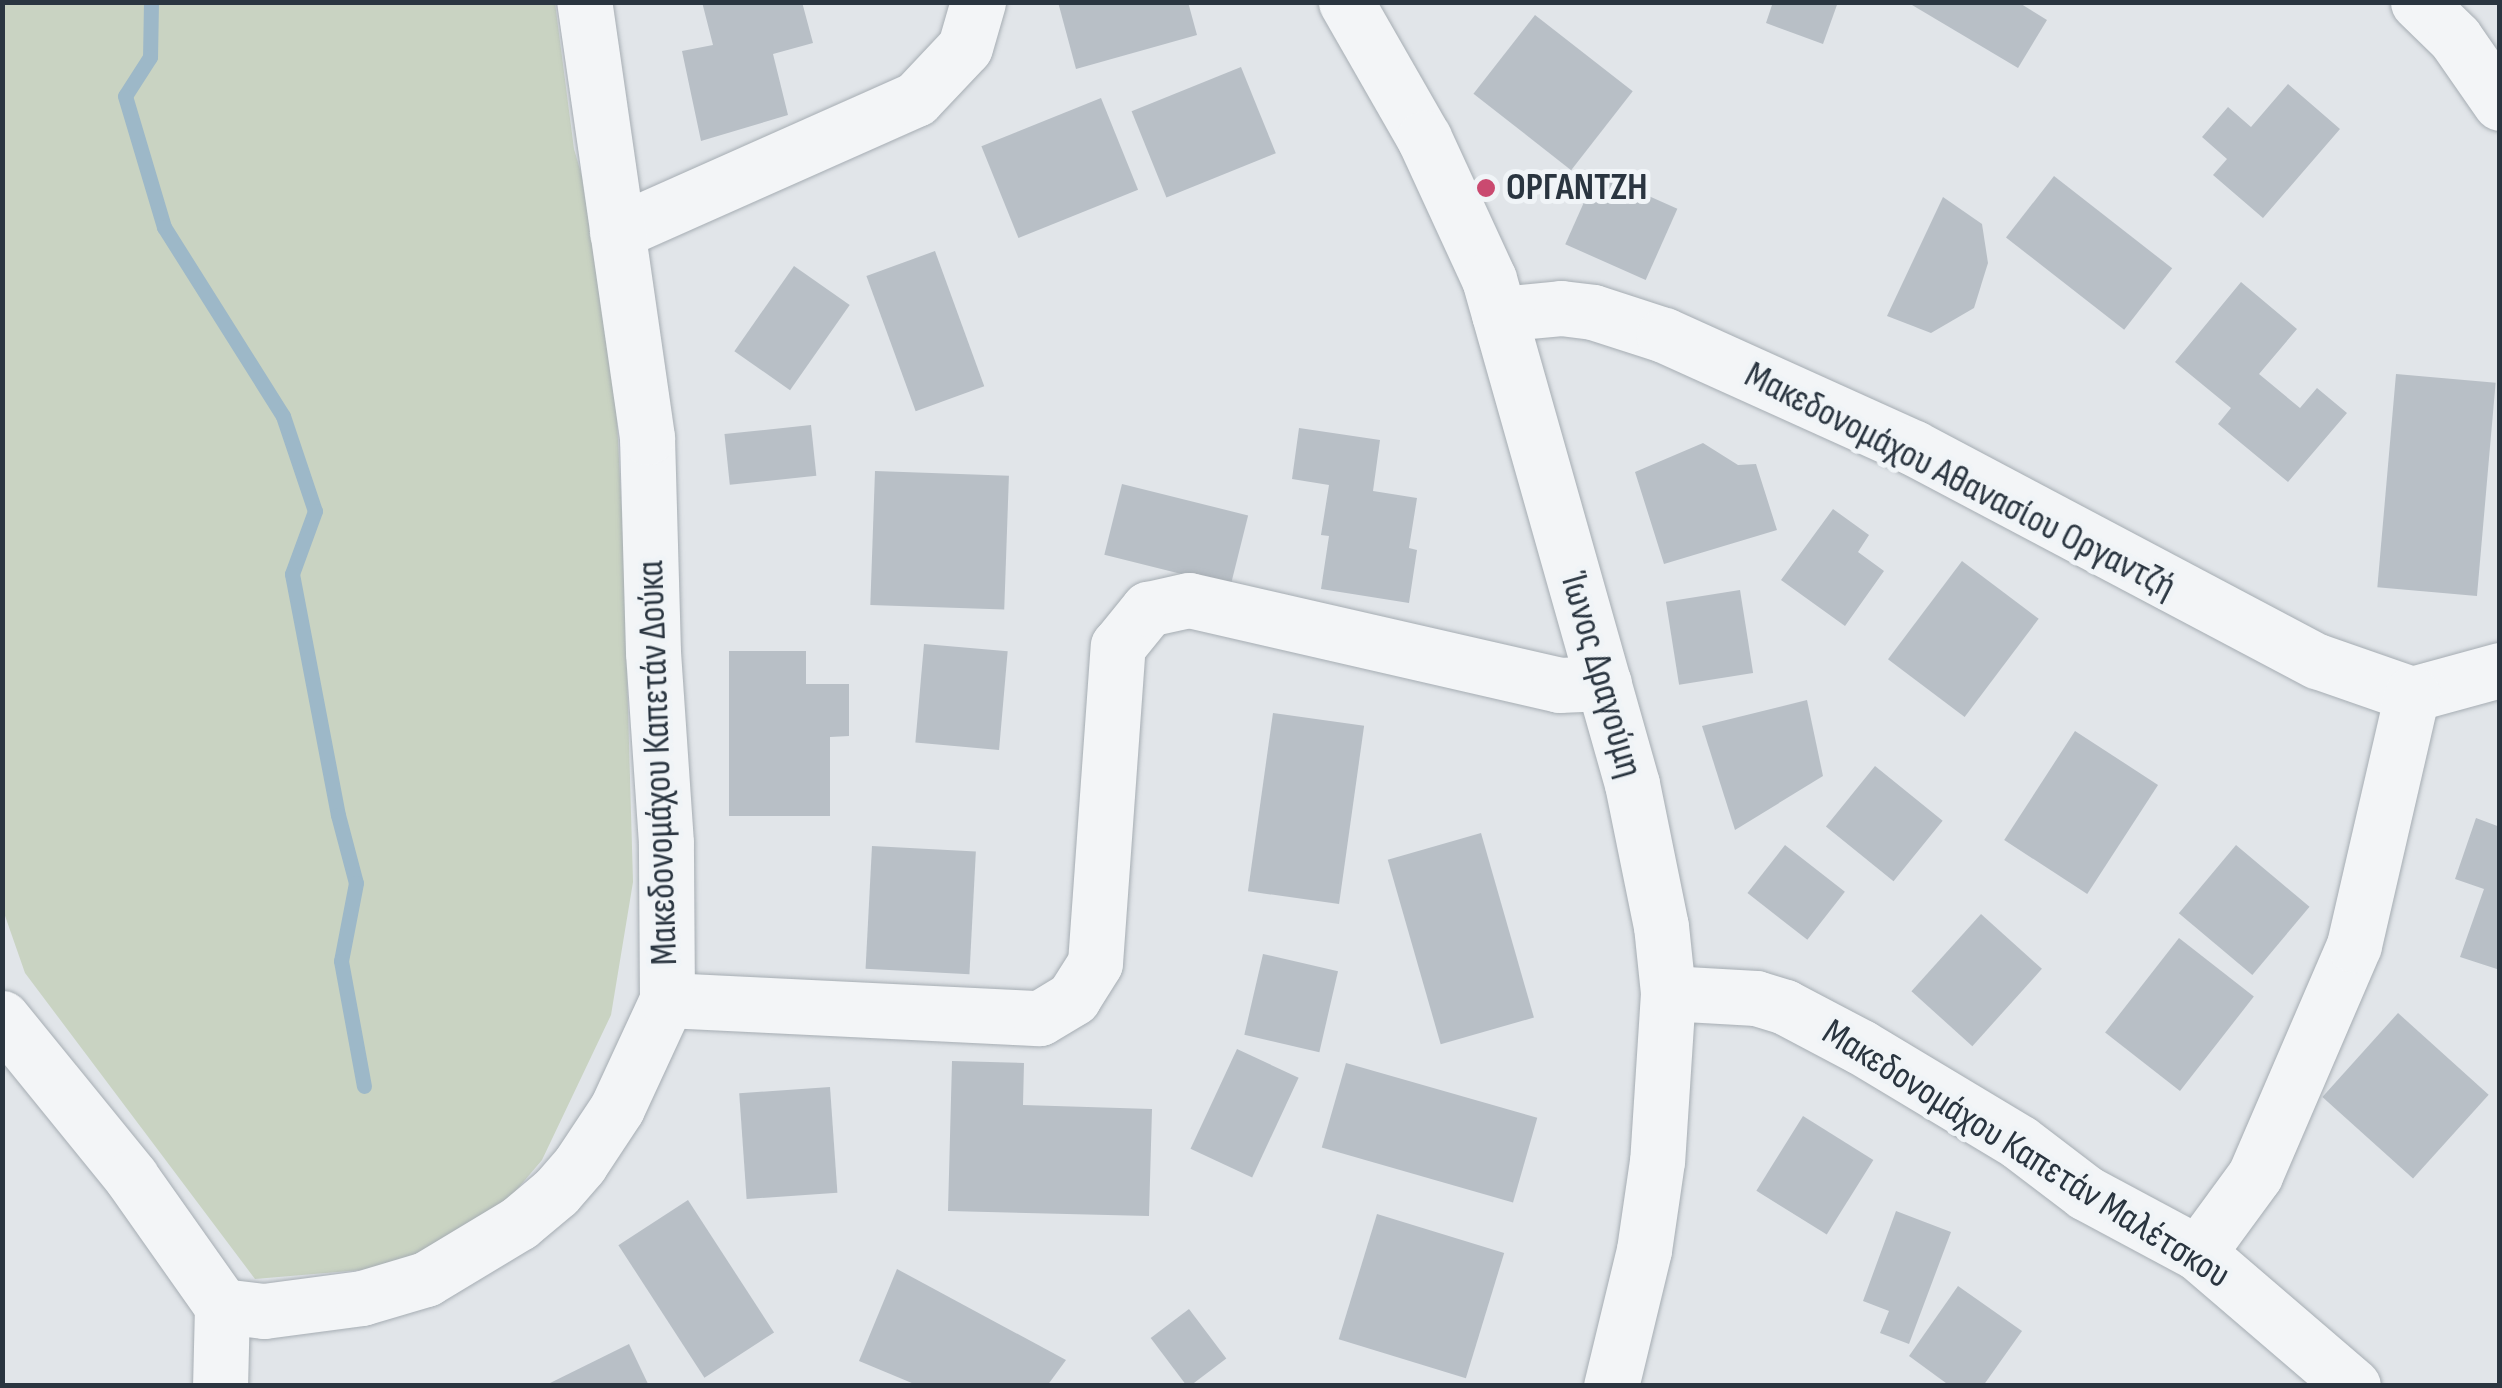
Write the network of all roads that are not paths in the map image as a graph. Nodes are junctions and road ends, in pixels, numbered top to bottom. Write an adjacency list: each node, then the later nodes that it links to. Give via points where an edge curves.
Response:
1 (584, 2): 6 (street, Μακεδονομάχου Καπετάν Δούκα)
2 (978, 2): 6 (street, via 965,47 916,98)
3 (1346, 2): 7 (street, Ίωνος Δραγούμη, via 1424,138)
4 (2418, 2): 5 (street, via 2455,38)
5 (2500, 103)
6 (617, 232): 12 (street, Μακεδονομάχου Καπετάν Δούκα, via 647,437)
7 (1499, 314): 9 (street, Ίωνος Δραγούμη); 10 (street, Μακεδονομάχου Αθανασίου Οργαντζή, via 1593,312 1664,335 1914,448 2317,661)
8 (2500, 670): 10 (street)
9 (1604, 683): 11 (street, Ίωνος Δραγούμη, via 1648,857); 12 (street, via 1559,685 1189,600 1148,609 1118,646 1096,962 1073,998 1040,1018)
10 (2412, 694): 14 (street, via 2354,944 2255,1175)
11 (1668, 993): 14 (street, Μακεδονομάχου Καπετάν Μαλέτσκου, via 1756,998 1822,1025 2019,1142 2086,1193); 17 (street, Ίωνος Δραγούμη, via 1657,1161 1644,1250)
12 (667, 1000): 15 (street, Μακεδονομάχου Καπετάν Δούκα, via 616,1108 580,1164 519,1223 426,1279 362,1298 264,1310)
13 (2, 1018): 15 (street, via 131,1178)
14 (2198, 1253): 18 (street, Μακεδονομάχου Καπετάν Μαλέτσκου)
15 (222, 1306): 16 (street)
16 (220, 1386)
17 (1611, 1386)
18 (2353, 1386)

